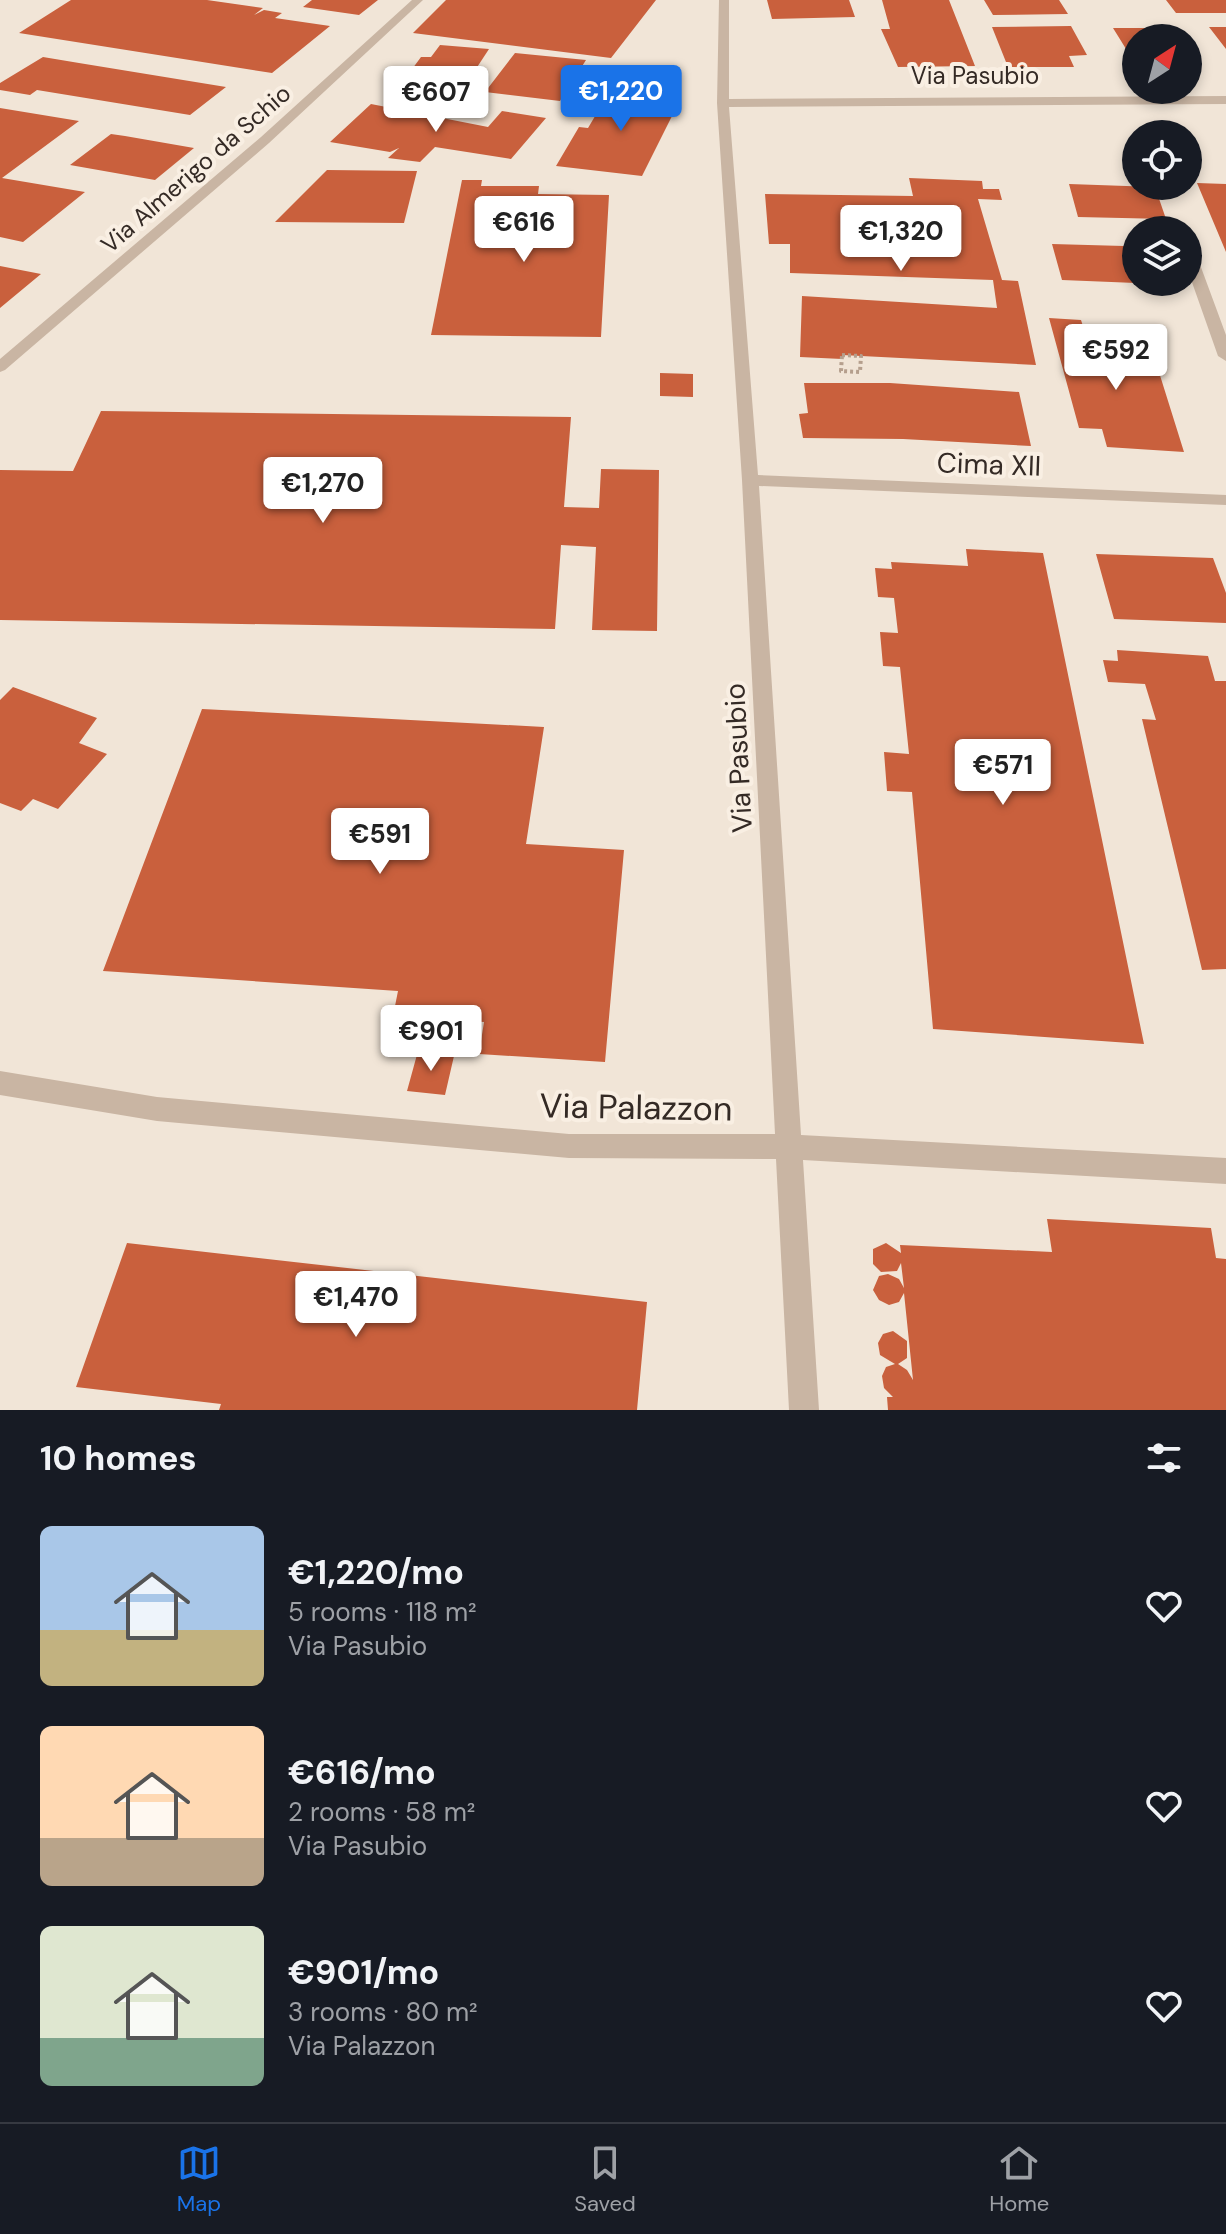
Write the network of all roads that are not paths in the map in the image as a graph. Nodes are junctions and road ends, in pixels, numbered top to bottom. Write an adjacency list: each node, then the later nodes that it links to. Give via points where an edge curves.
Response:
1 (418, 0): 7 (street, Via Almerigo da Schio)
2 (724, 0): 4 (street, Via Pasubio)
3 (1226, 100): 4 (street, Via Pasubio)
4 (723, 103): 8 (street, Via Pasubio)
5 (1202, 290): 6 (street)
6 (1226, 356)
7 (0, 367)
8 (750, 480): 9 (street, Cima XII); 11 (street, Via Pasubio)
9 (1226, 500)
10 (0, 1083): 11 (street, Via Palazzon, via 157,1109 569,1146)
11 (787, 1147): 12 (street, Via Palazzon); 13 (street, Via Pasubio)
12 (1226, 1171)
13 (804, 1410)

